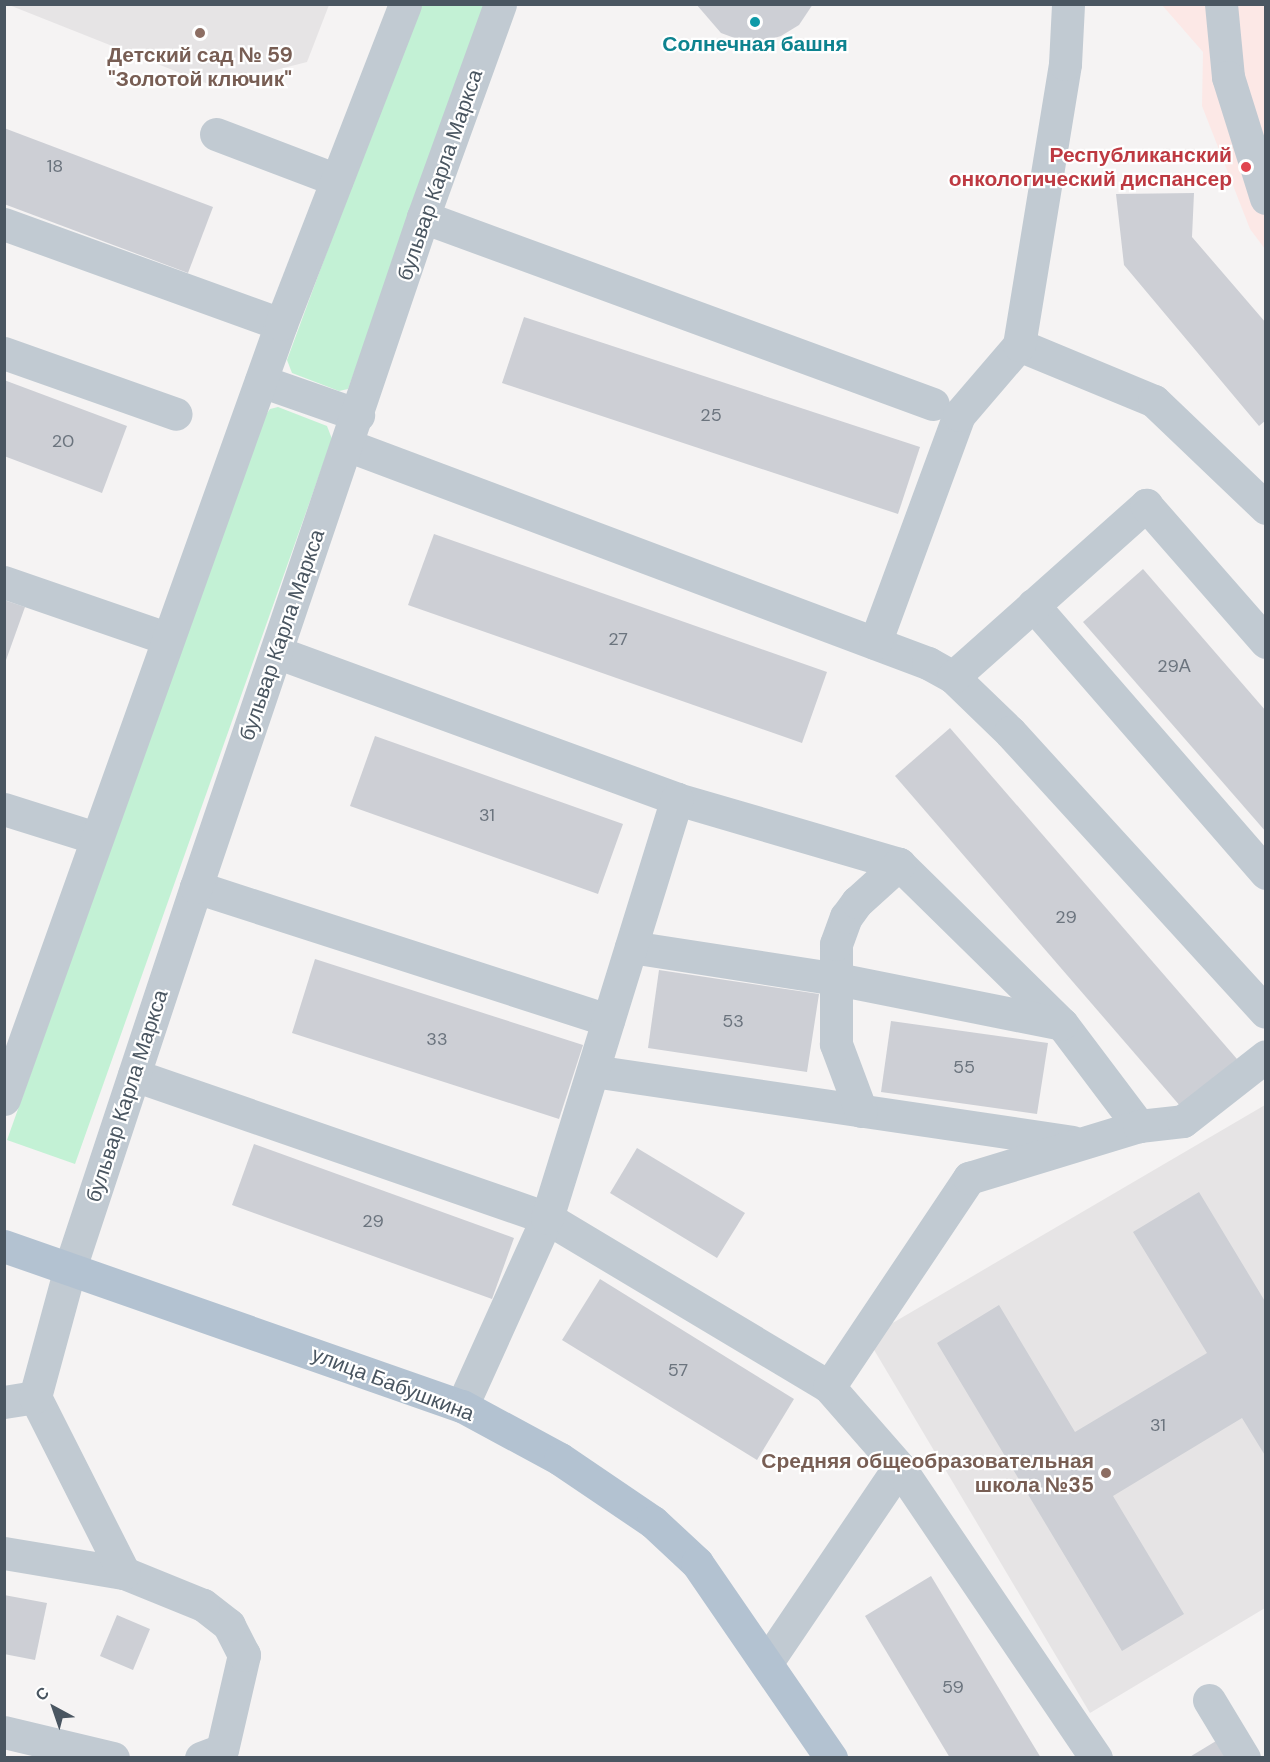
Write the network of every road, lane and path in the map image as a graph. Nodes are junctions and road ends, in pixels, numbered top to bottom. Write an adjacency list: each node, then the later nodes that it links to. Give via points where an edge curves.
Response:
1 (405, 4): 6 (street)
2 (501, 4): 8 (street, бульвар Карла Маркса)
3 (1068, 4): 11 (street, via 1065,64)
4 (1221, 4): 7 (street, via 1228,77)
5 (216, 134): 6 (street)
6 (337, 180): 10 (street)
7 (1266, 198)
8 (423, 217): 14 (street); 16 (street, бульвар Карла Маркса)
9 (4, 224): 10 (street)
10 (281, 324): 13 (street)
11 (1019, 345): 18 (street, via 1154,401); 23 (street, via 959,415)
12 (4, 353): 15 (street)
13 (261, 381): 16 (street); 21 (street)
14 (933, 404)
15 (176, 414)
16 (358, 415): 17 (street, бульвар Карла Маркса)
17 (347, 445): 23 (street); 24 (street, бульвар Карла Маркса)
18 (1266, 508)
19 (4, 582): 21 (street)
20 (1034, 605): 22 (street, via 1146,505); 25 (street); 30 (street)
21 (166, 638): 28 (street)
22 (1266, 642)
23 (875, 643): 25 (street, via 928,663)
24 (276, 652): 26 (street); 31 (street, бульвар Карла Маркса)
25 (952, 677): 34 (street, via 1010,732)
26 (677, 799): 29 (street); 32 (street)
27 (4, 809): 28 (street)
28 (96, 838): 35 (street)
29 (899, 864): 33 (street, via 846,917 836,944); 37 (street)
30 (1266, 873)
31 (196, 887): 36 (street); 40 (street, бульвар Карла Маркса)
32 (631, 947): 33 (street); 36 (street)
33 (837, 979): 37 (street); 42 (street, via 837,1044)
34 (1266, 1012)
35 (18, 1019): 41 (street)
36 (608, 1020): 39 (street)
37 (1062, 1024): 43 (street)
38 (1266, 1056): 43 (street, via 1183,1121)
39 (593, 1071): 42 (street); 45 (street)
40 (134, 1075): 45 (street); 47 (street, бульвар Карла Маркса)
41 (4, 1099)
42 (861, 1111): 44 (street)
43 (1139, 1126): 44 (street)
44 (1081, 1143): 48 (street, via 969,1178)
45 (548, 1218): 48 (street); 50 (street)
46 (4, 1246): 47 (main road, улица Бабушкина)
47 (70, 1268): 49 (street, бульвар Карла Маркса); 50 (main road, улица Бабушкина)
48 (829, 1388): 51 (street)
49 (20, 1400): 53 (street)
50 (462, 1406): 54 (main road, улица Бабушкина, via 560,1459 653,1522 698,1563)
51 (899, 1467): 54 (street); 60 (street)
52 (4, 1553): 53 (street)
53 (124, 1573): 57 (street, via 202,1605 229,1625 244,1655)
54 (767, 1662): 59 (main road, улица Бабушкина)
55 (1209, 1700): 61 (street)
56 (4, 1732): 58 (street)
57 (220, 1755)
58 (113, 1758)
59 (831, 1758)
60 (1096, 1758)
61 (1244, 1758)

